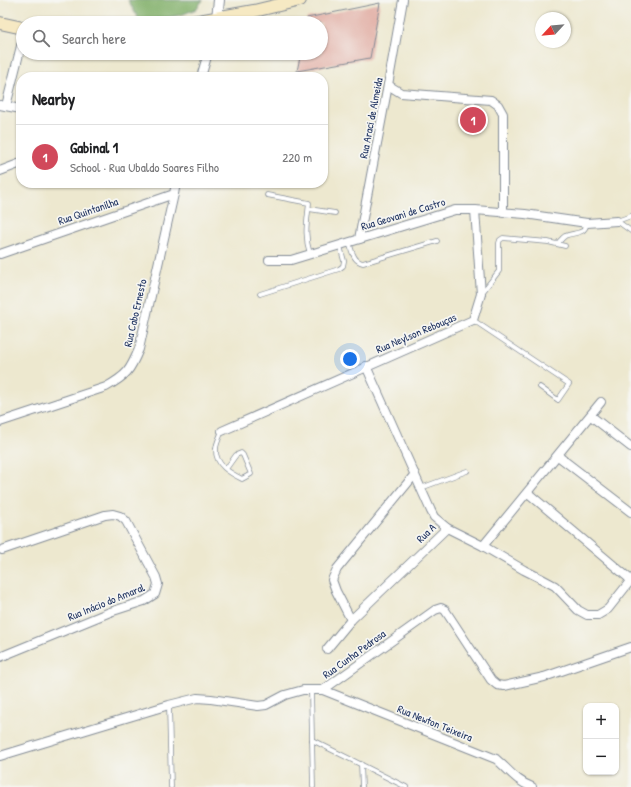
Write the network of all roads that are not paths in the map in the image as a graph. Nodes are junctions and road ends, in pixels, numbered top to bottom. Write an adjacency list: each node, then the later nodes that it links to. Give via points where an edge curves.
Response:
1 (219, 0): 4 (street)
2 (300, 0): 5 (main road)
3 (403, 0): 11 (street, Rua Araci de Almeida)
4 (217, 16)
5 (233, 16)
6 (0, 23): 7 (main road)
7 (16, 26)
8 (16, 60): 14 (street)
9 (206, 60): 10 (street)
10 (202, 72)
11 (388, 85): 12 (street); 13 (street, Rua Araci de Almeida)
12 (401, 93): 13 (street); 24 (street, via 491,100 498,105 503,114)
13 (385, 102): 29 (street, Rua Araci de Almeida)
14 (3, 105): 15 (street)
15 (16, 108)
16 (16, 165): 17 (street)
17 (0, 171)
18 (175, 188): 19 (street)
19 (174, 194): 35 (street, Rua Quintanilha); 45 (street, Rua Cabo Ernesto, via 139,349 131,367 121,378 106,387)
20 (267, 194): 21 (lane, via 309,203)
21 (309, 209): 23 (lane); 36 (lane, via 305,229)
22 (475, 210): 24 (street, Rua Geovani de Castro); 29 (street, Rua Geovani de Castro, via 455,210); 39 (street, Rua Neylson Rebouças)
23 (335, 213)
24 (504, 213): 27 (street, Rua Geovani de Castro)
25 (631, 216): 26 (lane)
26 (617, 221): 27 (street, Rua Geovani de Castro); 28 (lane)
27 (587, 223): 32 (lane, via 583,230 566,236)
28 (631, 231)
29 (359, 239): 31 (street, Rua Geovani de Castro)
30 (437, 241): 31 (lane, via 364,263 354,258)
31 (349, 242): 33 (street, Rua Geovani de Castro)
32 (558, 243): 34 (lane); 39 (lane, via 508,238 500,240 499,271)
33 (339, 245): 36 (street, Rua Geovani de Castro); 38 (lane, via 344,261 339,269)
34 (565, 246)
35 (0, 254)
36 (310, 254): 37 (street, Rua Geovani de Castro, via 291,260)
37 (269, 260)
38 (260, 294)
39 (481, 294): 40 (street, Rua Neylson Rebouças)
40 (473, 320): 41 (street, Rua Neylson Rebouças); 42 (lane, via 569,384 558,400)
41 (366, 366): 46 (street, Rua Neylson Rebouças); 51 (street, Rua A)
42 (540, 387)
43 (601, 402): 44 (street)
44 (591, 416): 47 (street); 48 (street)
45 (0, 422)
46 (222, 431): 49 (lane, via 216,448 217,459)
47 (631, 447)
48 (558, 456): 53 (street); 54 (street)
49 (226, 469): 49 (lane, via 242,479 251,474 241,453 236,455)
50 (467, 471): 52 (lane)
51 (415, 474): 52 (street, Rua A); 59 (street, via 337,569 332,580)
52 (421, 488): 55 (street, Rua A, via 434,517)
53 (528, 494): 56 (street); 58 (street)
54 (631, 512)
55 (447, 528): 56 (street); 59 (street, Rua A)
56 (483, 546): 58 (street, via 555,586 578,610 587,615 598,615 608,609)
57 (2, 550): 62 (street, Rua Inácio do Amaral, via 113,514 126,521 158,584 155,594 144,601 110,612)
58 (630, 582)
59 (351, 620): 61 (street, Rua A)
60 (631, 647): 64 (street, Rua Cunha Pedrosa, via 544,677 504,686 491,680 445,610 441,608)
61 (327, 649)
62 (0, 657)
63 (312, 690): 64 (street, Rua Cunha Pedrosa); 65 (street, Rua Cunha Pedrosa, via 303,690 258,706 197,698); 66 (lane)
64 (324, 690): 73 (street, Rua Newton Teixeira, via 496,759 515,778)
65 (169, 705): 67 (street, Rua Cunha Pedrosa); 69 (lane)
66 (312, 740): 68 (lane); 70 (lane)
67 (0, 756)
68 (361, 764): 71 (lane); 72 (lane)
69 (171, 787)
70 (313, 787)
71 (362, 787)
72 (406, 787)
73 (532, 787)

